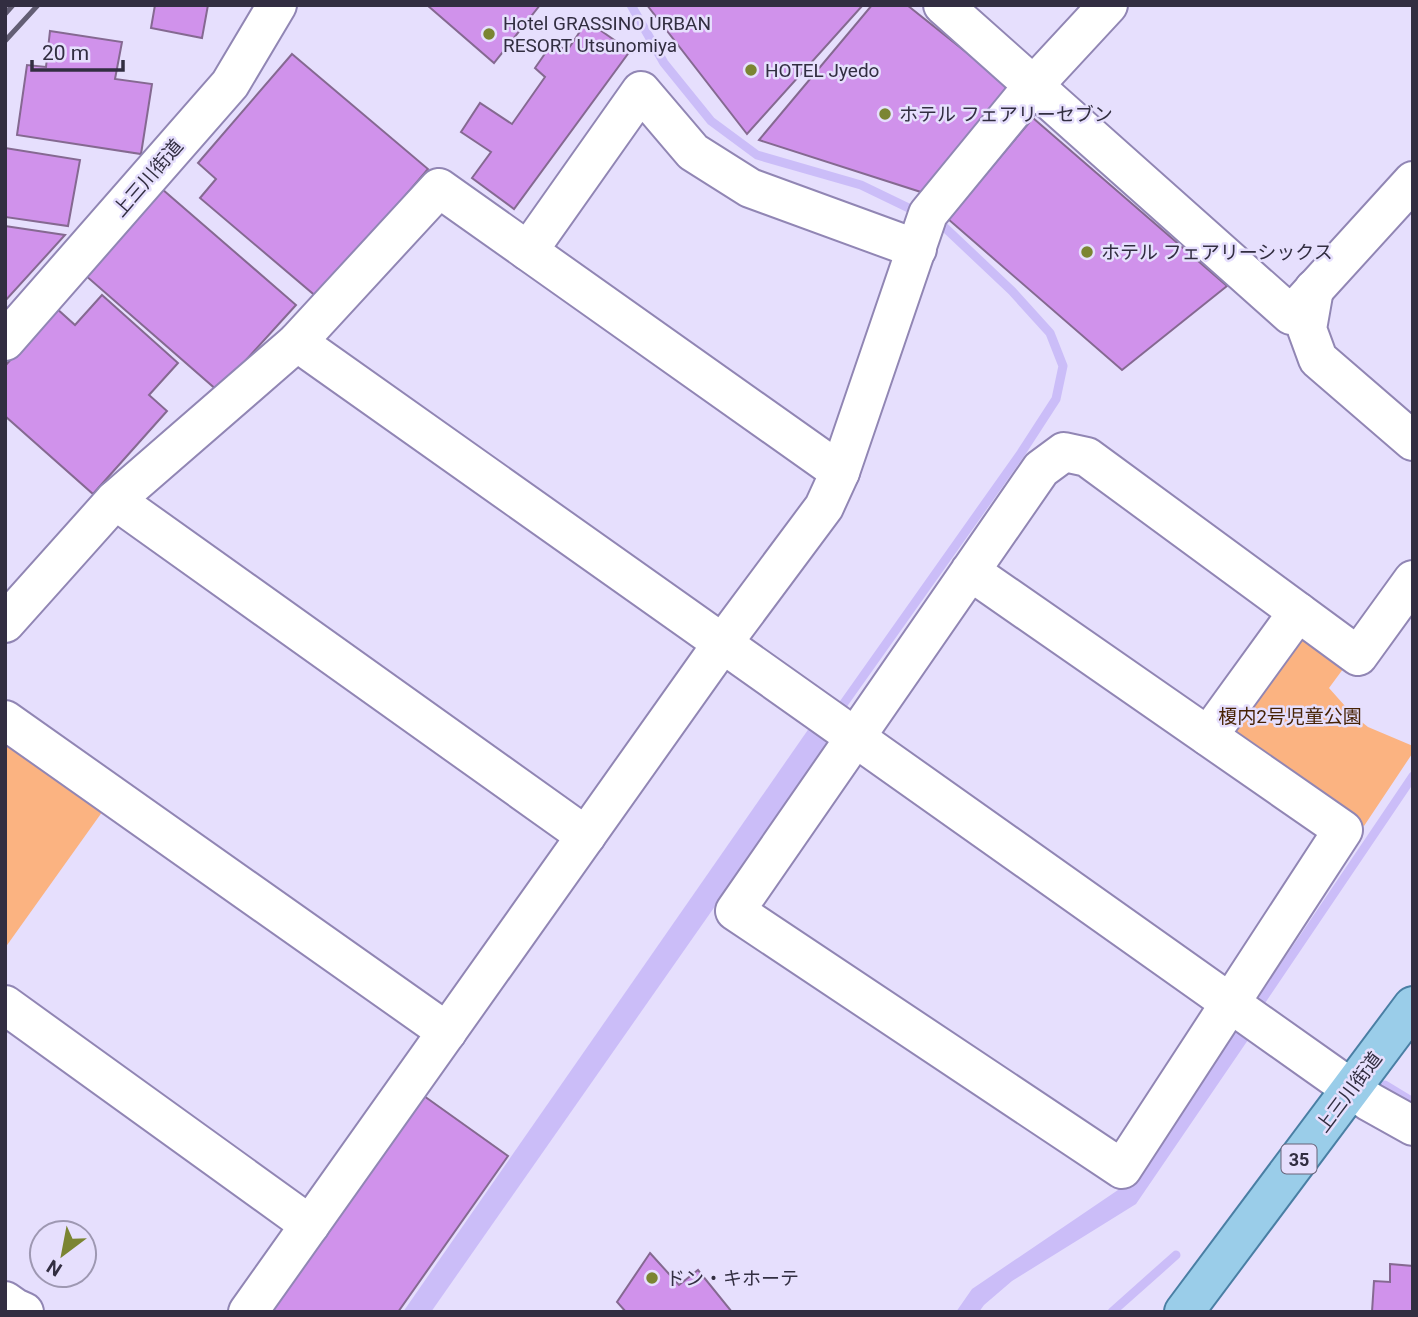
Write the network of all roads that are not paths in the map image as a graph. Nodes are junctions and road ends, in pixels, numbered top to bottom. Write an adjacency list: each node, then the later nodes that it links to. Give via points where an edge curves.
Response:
1 (277, 5): 9 (street, 上三川街道, via 230,83)
2 (943, 5): 4 (street)
3 (1108, 5): 4 (street)
4 (1033, 86): 6 (street, via 928,214); 8 (street, via 1291,315)
5 (1413, 181): 8 (street)
6 (917, 249): 7 (street, via 750,188 693,152 641,91); 12 (street)
7 (528, 251): 10 (street, via 439,188); 12 (street)
8 (1314, 289): 11 (street, via 1307,329 1318,359)
9 (5, 341)
10 (297, 342): 13 (street); 18 (street)
11 (1413, 441)
12 (840, 472): 18 (street, via 824,507)
13 (116, 500): 17 (street); 22 (street)
14 (970, 571): 16 (street, via 1041,469 1064,452 1087,457); 20 (street); 21 (street)
15 (1413, 580): 16 (street, via 1358,656)
16 (1298, 612): 20 (street)
17 (5, 622)
18 (722, 644): 21 (street); 22 (street)
19 (5, 720): 26 (street)
20 (1208, 736): 23 (street, via 1343,830)
21 (855, 738): 23 (street); 23 (street, via 735,911 1122,1169)
22 (586, 836): 26 (street)
23 (1230, 1003): 27 (street)
24 (5, 1005): 29 (street)
25 (1413, 1006): 27 (main road, 上三川街道 / 35)
26 (447, 1032): 29 (street)
27 (1351, 1089): 28 (street); 33 (main road, 上三川街道 / 35)
28 (1413, 1126)
29 (310, 1225): 32 (street)
30 (5, 1301): 31 (street)
31 (24, 1312)
32 (248, 1312)
33 (1184, 1312)

